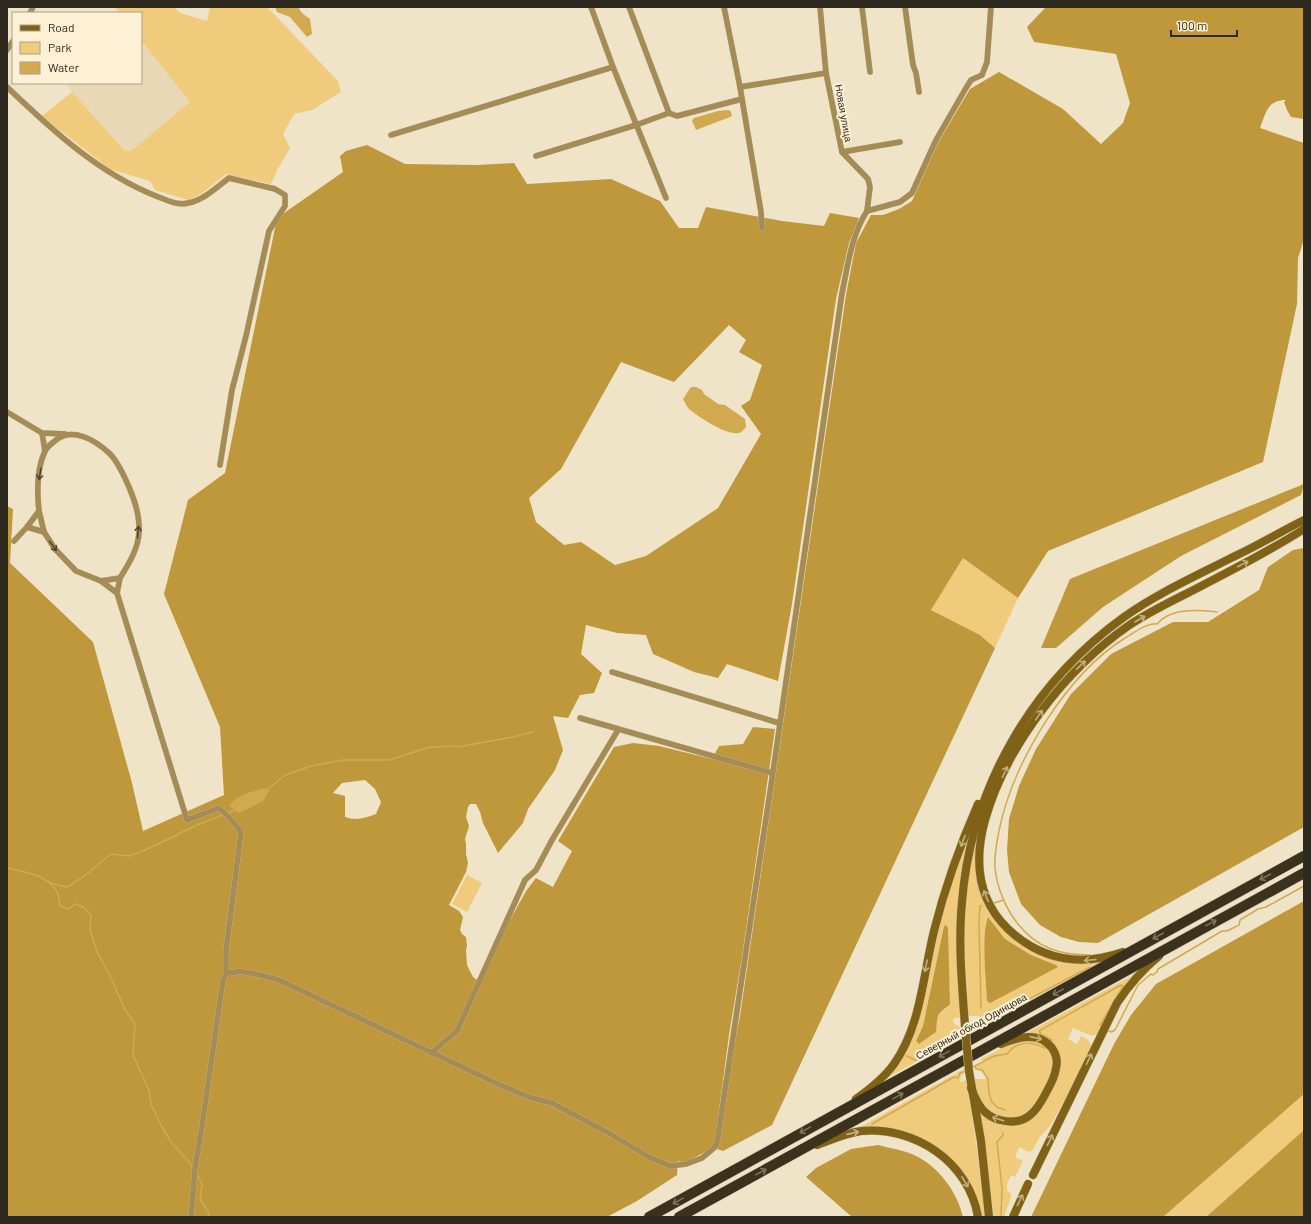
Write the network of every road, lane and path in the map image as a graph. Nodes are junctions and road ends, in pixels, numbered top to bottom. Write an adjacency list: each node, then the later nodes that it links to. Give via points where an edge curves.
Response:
1 (591, 7): 8 (street)
2 (629, 7): 15 (street)
3 (724, 7): 12 (street)
4 (820, 7): 10 (street, Новая улица)
5 (862, 7): 9 (street)
6 (905, 7): 13 (street)
7 (991, 7): 22 (street, via 987,62 982,75 971,80 966,88 936,140 912,193 900,202)
8 (613, 67): 16 (street); 17 (street)
9 (870, 72)
10 (826, 73): 12 (street); 19 (street, Новая улица)
11 (7, 87): 28 (street, via 50,127 95,162 130,184 165,200 188,204 203,198 229,178 275,189 285,195 285,206 269,231 232,390)
12 (740, 87): 14 (street)
13 (919, 92)
14 (742, 99): 15 (street, via 677,116); 23 (street)
15 (669, 113): 16 (street)
16 (636, 125): 20 (street); 21 (street)
17 (391, 135)
18 (900, 142): 19 (street)
19 (842, 152): 22 (street, Новая улица, via 868,179 870,187)
20 (536, 156)
21 (666, 198)
22 (867, 211): 41 (street, Новая улица, via 852,245 842,293)
23 (762, 228)
24 (7, 412): 25 (street)
25 (42, 433): 26 (street); 27 (street)
26 (68, 434): 27 (street, via 59,437); 36 (street, one-way to 26, via 132,560 139,532 137,506 124,474 110,454 88,437)
27 (45, 451): 29 (street, one-way to 29, via 37,490)
28 (220, 465)
29 (39, 511): 31 (street); 33 (street)
30 (1304, 520): 35 (street)
31 (27, 527): 33 (street); 34 (street)
32 (1304, 529): 35 (street); 48 (street, one-way to 32, via 1095,959 1071,960 1038,951 1006,928 989,902 982,886 979,869 978,852 981,836 995,792 1022,740 1043,708 1093,653 1130,625 1169,602)
33 (44, 532): 37 (street, one-way to 37, via 55,549 76,571)
34 (14, 541)
35 (1248, 550): 43 (street, via 1166,591 1124,617 1079,654 1043,694 1012,739)
36 (120, 578): 37 (street); 38 (street)
37 (101, 581): 38 (street)
38 (117, 593): 49 (street, via 188,820 219,808 241,833 226,950)
39 (612, 672): 41 (street)
40 (580, 718): 42 (street)
41 (779, 724): 44 (street, Новая улица)
42 (618, 730): 44 (street); 50 (street, via 536,870 525,880 457,1031)
43 (997, 768): 52 (street, bridge, via 976,824 964,878 960,932); 53 (street, one-way to 53, via 978,803 952,869 906,1045 894,1065 878,1082)
44 (772, 773): 50 (street, Новая улица, via 717,1143 702,1158 670,1166 552,1103 529,1097)
45 (1304, 856): 48 (highway, Северный обход Одинцова, one-way to 48)
46 (1304, 872): 47 (highway, one-way to 46)
47 (1177, 942): 51 (highway); 55 (street, one-way to 47, via 1118,1003 1138,975)
48 (1141, 946): 53 (highway, Северный обход Одинцова, one-way to 53)
49 (226, 974): 50 (street, Новая улица, via 233,971 279,980); 57 (street, via 223,980 195,1168)
50 (431, 1053)
51 (972, 1055): 52 (street, one-way to 52, via 1008,1040 1031,1036 1049,1044 1057,1063 1054,1076 1038,1108 1020,1120 997,1120 985,1113 977,1103); 54 (highway, one-way to 51)
52 (971, 1088): 61 (street)
53 (840, 1112): 58 (highway, Северный обход Одинцова, one-way to 58)
54 (790, 1156): 59 (highway, one-way to 54); 60 (street, one-way to 60, via 841,1136 860,1132 878,1131 905,1135 929,1146 953,1165 971,1192)
55 (1033, 1175)
56 (1028, 1184): 62 (street, one-way to 56)
57 (191, 1217)
58 (649, 1217)
59 (679, 1217)
60 (978, 1217)
61 (989, 1217)
62 (1013, 1217)

